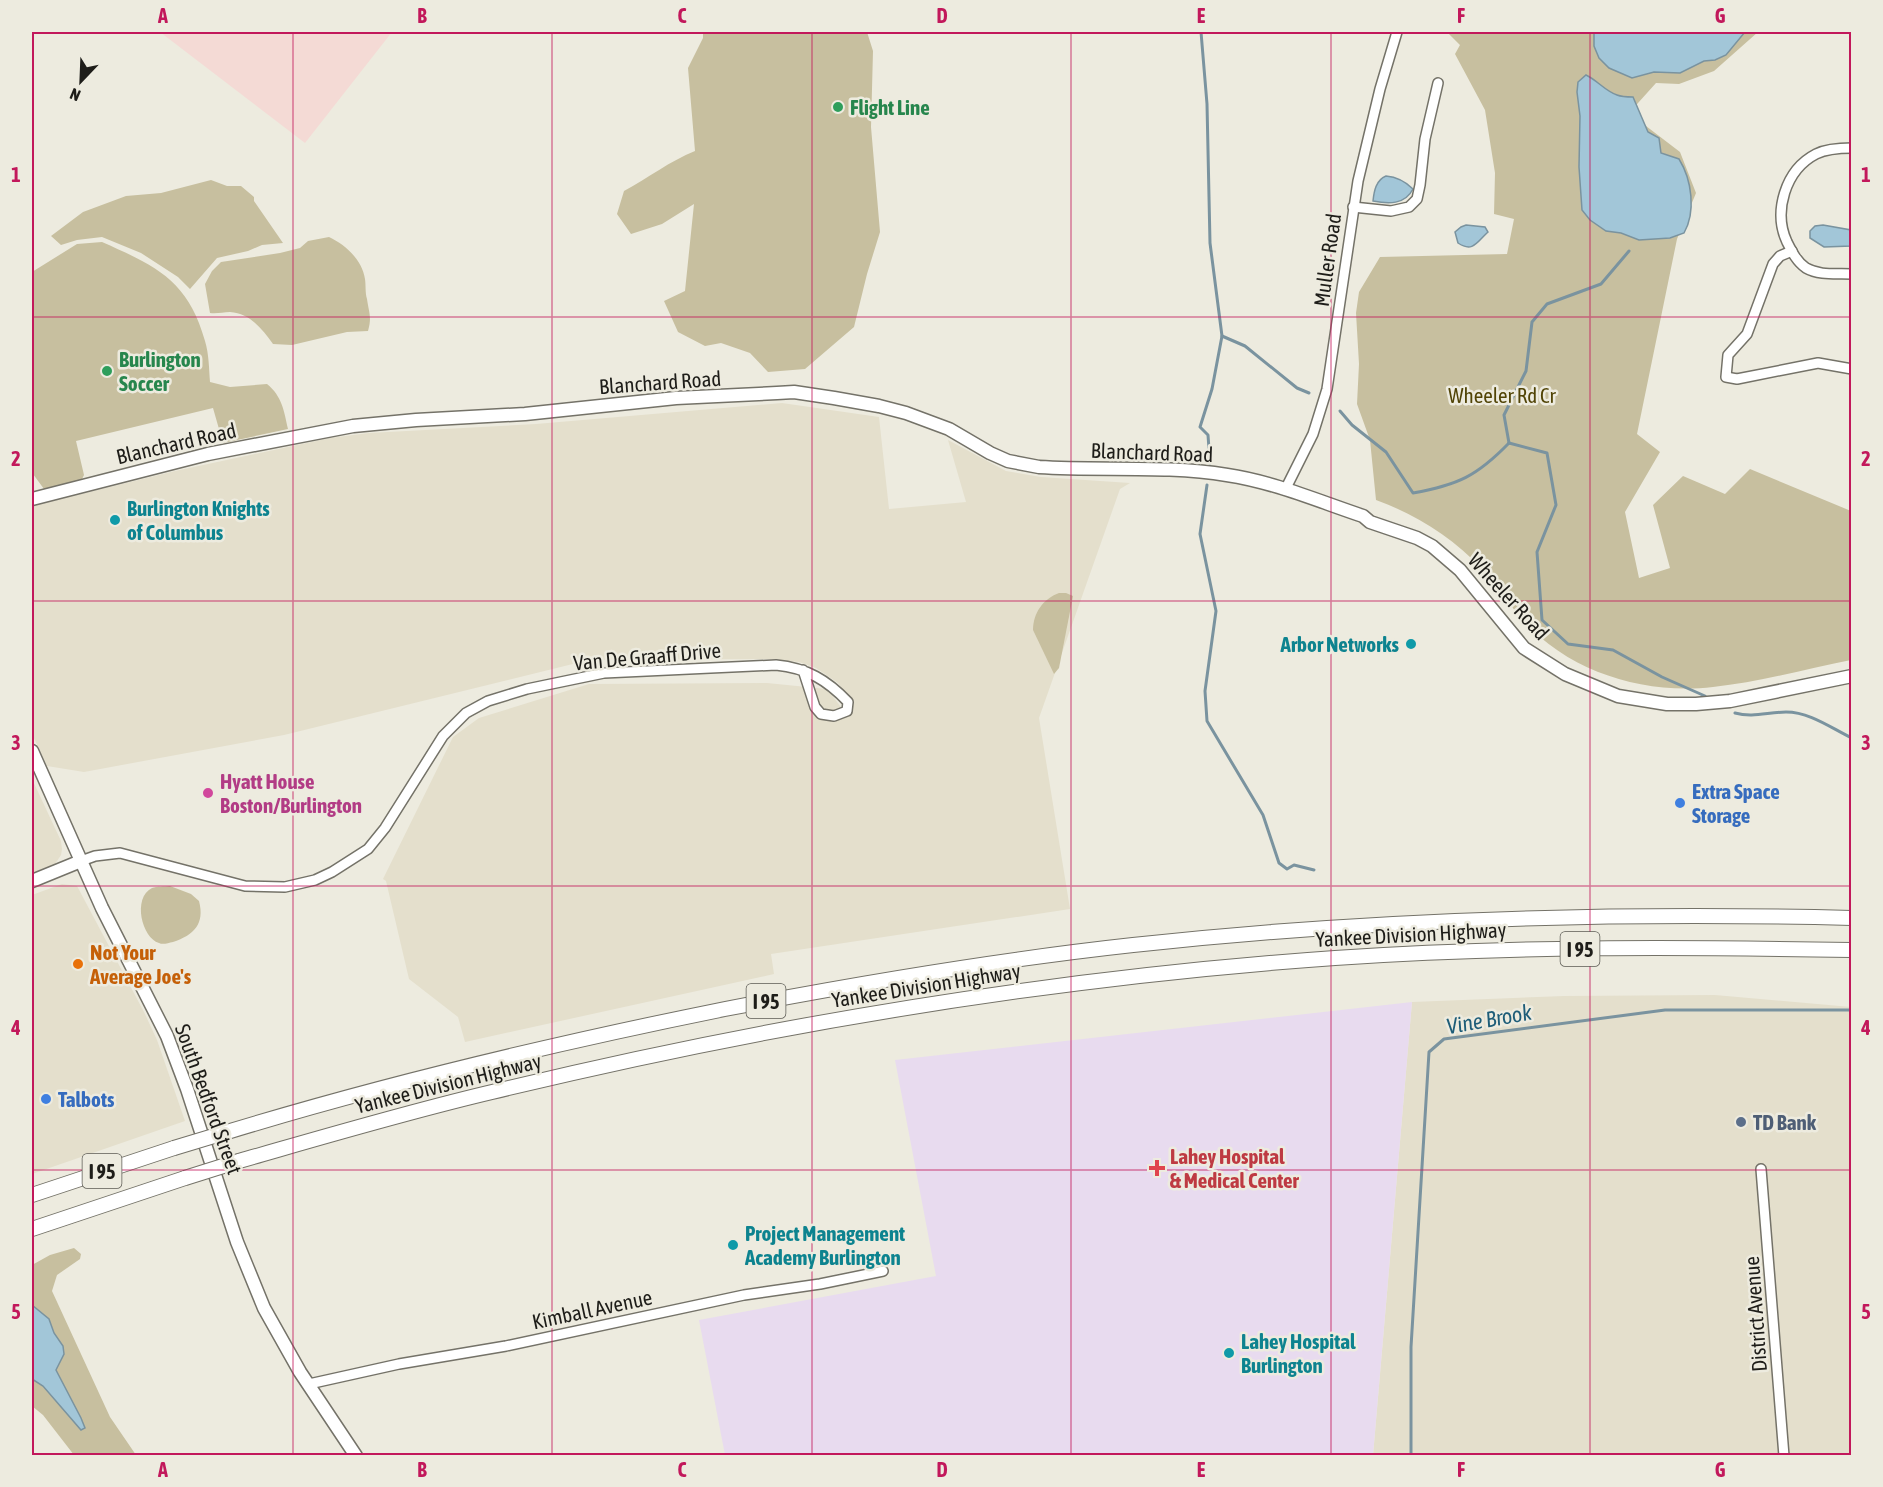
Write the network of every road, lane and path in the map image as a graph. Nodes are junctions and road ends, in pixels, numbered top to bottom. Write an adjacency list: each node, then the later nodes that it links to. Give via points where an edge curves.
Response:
1 (1397, 32): 4 (street, Muller Road)
2 (1438, 83): 4 (street, via 1417,199 1408,207 1391,211)
3 (1851, 148): 5 (street, via 1816,154 1788,183 1782,213 1785,238)
4 (1353, 207): 8 (street, Muller Road, via 1327,389 1310,440)
5 (1792, 251): 6 (street, via 1816,272); 7 (street, via 1773,264 1747,334 1728,356 1726,377 1737,379 1818,363)
6 (1851, 274)
7 (1851, 369)
8 (1285, 490): 9 (main road, Blanchard Road, via 1212,473 1020,464 906,413 794,392 356,425 208,454); 11 (main road, Wheeler Road, via 1363,516 1432,546 1460,570 1524,648 1565,674 1618,696 1696,704)
9 (32, 499)
10 (803, 670): 10 (street, Van De Graaff Drive, via 821,714 834,716 847,711 848,702 833,687); 13 (street, Van De Graaff Drive, via 776,665 604,673 488,701 466,713 443,736 373,844 332,872 302,884 245,886 114,852)
11 (1851, 676)
12 (32, 751): 13 (main road, South Bedford Street)
13 (81, 861): 14 (main road); 21 (main road, South Bedford Street, via 170,1044 254,1284)
14 (32, 881)
15 (1851, 918): 18 (highway, Yankee Division Highway / I 95, bridge, via 1678,916 1450,921 1135,945 916,974 559,1044 435,1074 227,1132)
16 (1851, 950): 19 (highway, Yankee Division Highway / I 95, bridge, via 1666,947 1418,953 1215,968 1066,985 841,1020 489,1092 239,1161)
17 (1761, 1170): 23 (street, District Avenue)
18 (32, 1195)
19 (32, 1230)
20 (883, 1271): 21 (street, Kimball Avenue, via 744,1295)
21 (309, 1384): 22 (main road, South Bedford Street)
22 (356, 1455)
23 (1784, 1455)

